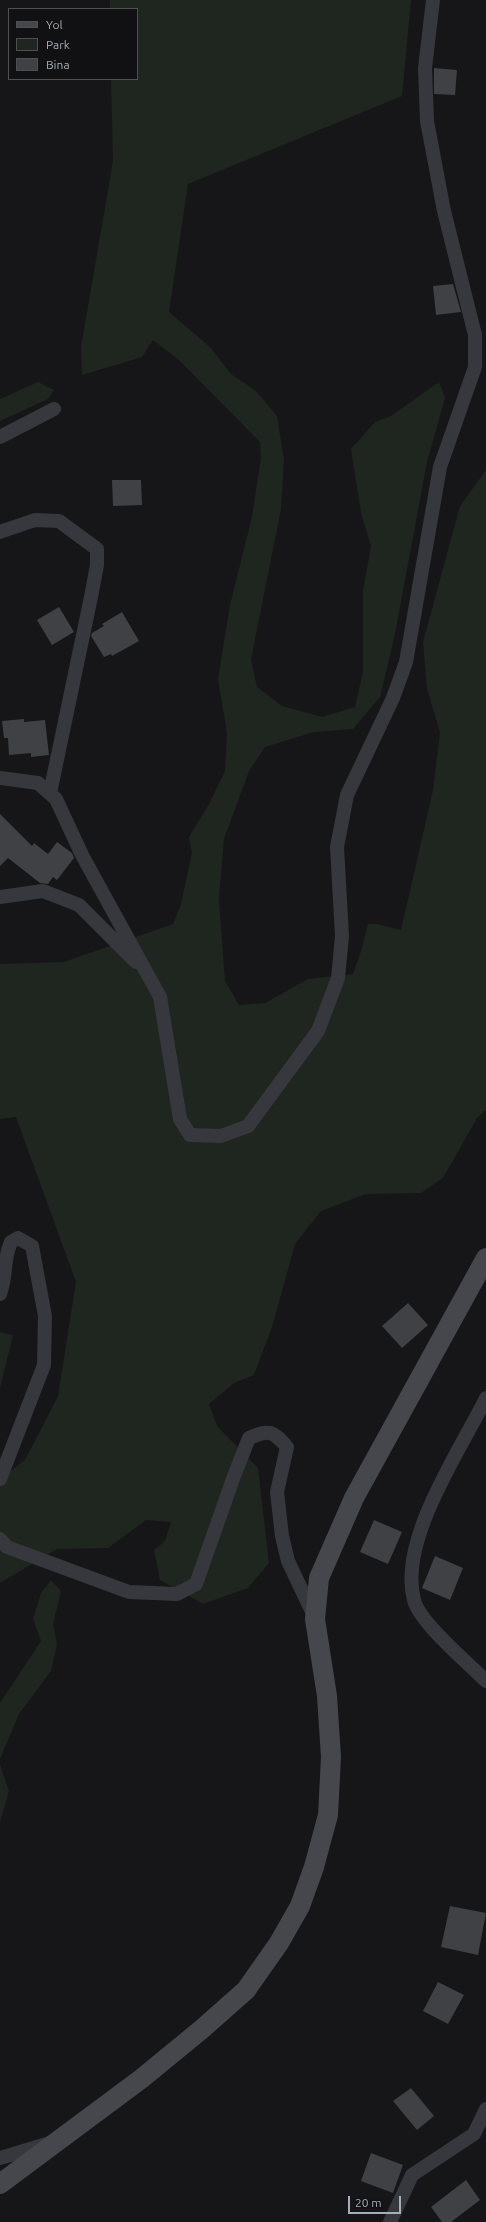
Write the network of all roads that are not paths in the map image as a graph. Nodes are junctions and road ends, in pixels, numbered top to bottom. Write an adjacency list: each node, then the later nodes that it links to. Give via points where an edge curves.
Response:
1 (434, 0): 8 (street, via 425,68 427,121 444,211 475,335 475,367 440,467 406,662 393,698 347,795 337,847 342,936 338,978 314,1037 248,1126 221,1136 190,1135 180,1119 160,998)
2 (54, 409): 3 (street)
3 (0, 437)
4 (0, 532): 6 (street, via 35,520 59,521 97,549 91,597)
5 (0, 778): 6 (street, via 38,783)
6 (50, 793): 8 (street, via 56,799 82,855)
7 (0, 897): 8 (street, via 43,891 79,905)
8 (147, 974)
9 (486, 1258): 14 (street, via 354,1498 319,1578)
10 (0, 1294): 12 (street, via 4,1282 5,1255 10,1242 18,1238 32,1246 45,1316 44,1365)
11 (486, 1398): 15 (street, via 424,1518 411,1563 414,1601 430,1626)
12 (0, 1479)
13 (0, 1539): 14 (street, via 7,1547 129,1592 177,1594 196,1584 249,1438 264,1432 275,1434 287,1446 277,1492 282,1536 288,1561)
14 (315, 1619): 17 (street, via 326,1696 331,1757 328,1815 300,1906 279,1943 246,1990 141,2079)
15 (486, 1681)
16 (486, 2109): 20 (street, via 474,2134 412,2175)
17 (60, 2140): 18 (street); 19 (street)
18 (0, 2158)
19 (0, 2184)
20 (390, 2222)

